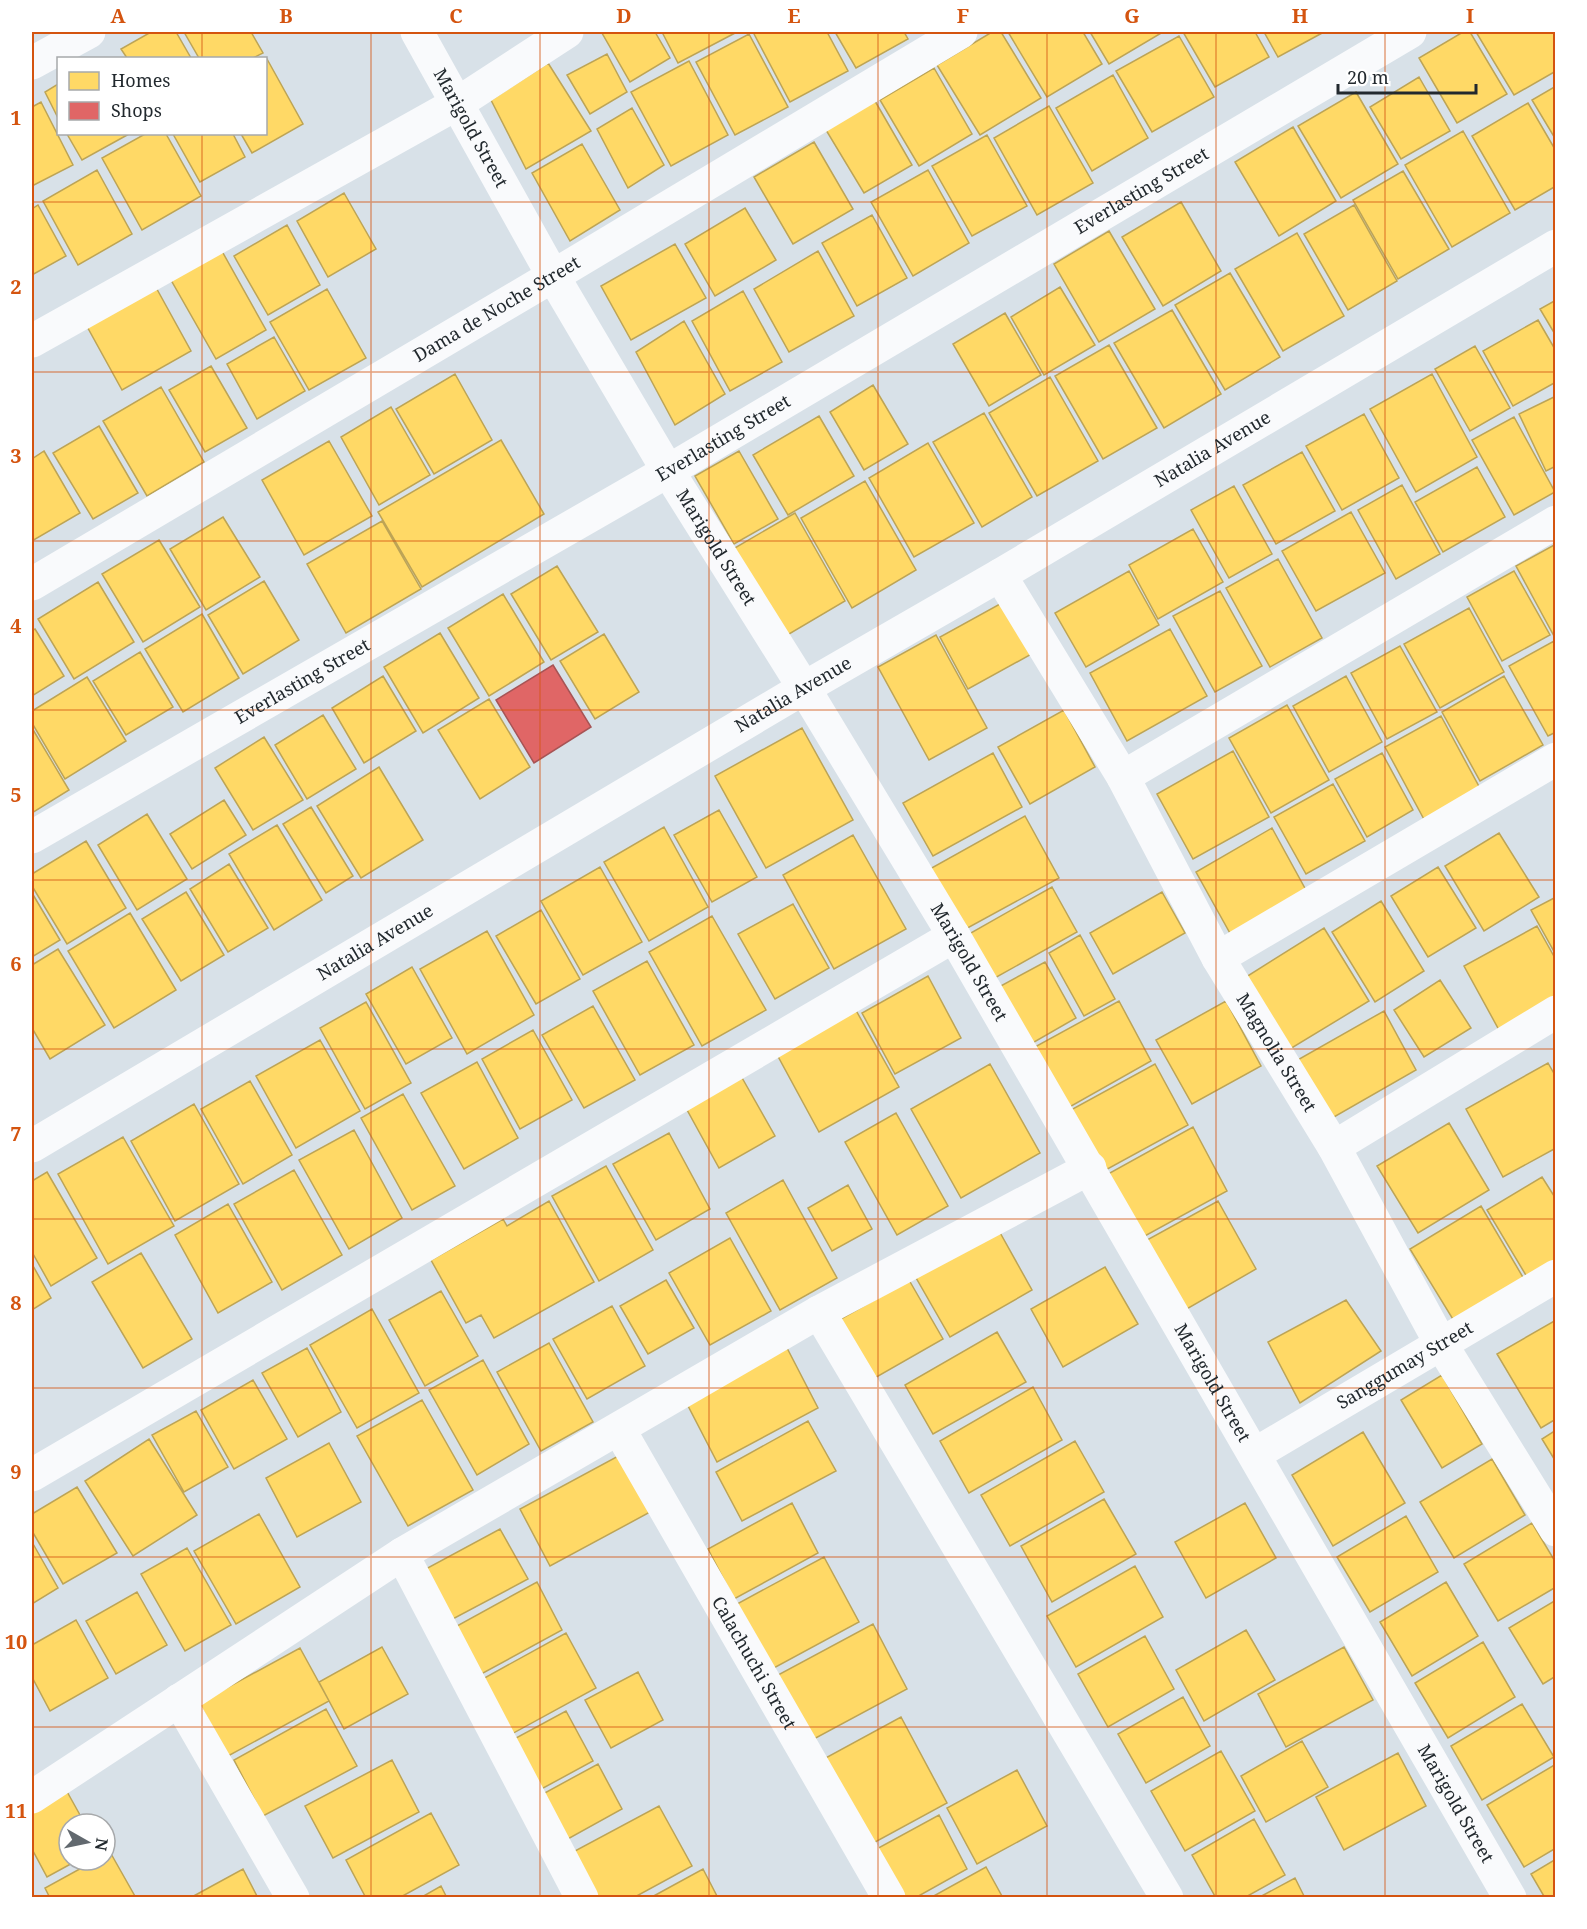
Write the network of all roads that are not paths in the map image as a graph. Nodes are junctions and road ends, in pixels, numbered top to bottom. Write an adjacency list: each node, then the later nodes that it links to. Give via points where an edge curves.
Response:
1 (89, 32): 6 (street)
2 (417, 32): 7 (street, Marigold Street)
3 (567, 32): 7 (street)
4 (961, 32): 9 (street, Dama de Noche Street)
5 (1410, 32): 11 (street, Everlasting Street)
6 (32, 63)
7 (458, 103): 9 (street, Marigold Street); 10 (street)
8 (1556, 246): 13 (street, Natalia Avenue)
9 (553, 276): 11 (street, Marigold Street); 14 (street, Dama de Noche Street)
10 (32, 341)
11 (668, 471): 15 (street, Marigold Street); 18 (street, Everlasting Street)
12 (1556, 522): 17 (street)
13 (1000, 575): 15 (street, Natalia Avenue); 17 (street, Magnolia Street)
14 (32, 584)
15 (804, 688): 19 (street, Marigold Street); 22 (street, Natalia Avenue)
16 (1556, 759): 20 (street)
17 (1123, 777): 20 (street, Magnolia Street)
18 (32, 837)
19 (954, 936): 24 (street, Marigold Street); 30 (street)
20 (1218, 958): 23 (street, Magnolia Street)
21 (1556, 1012): 23 (street)
22 (32, 1146)
23 (1334, 1147): 27 (street, Magnolia Street)
24 (1090, 1168): 26 (street); 29 (street, Marigold Street)
25 (1556, 1276): 27 (street, Sanggumay Street)
26 (819, 1312): 28 (street); 38 (street)
27 (1441, 1344): 29 (street, Sanggumay Street); 31 (street, Magnolia Street)
28 (620, 1429): 32 (street); 37 (street, Calachuchi Street)
29 (1255, 1454): 39 (street, Marigold Street)
30 (32, 1475)
31 (1556, 1530)
32 (402, 1554): 33 (street); 36 (street)
33 (179, 1700): 34 (street); 35 (street)
34 (32, 1797)
35 (293, 1898)
36 (582, 1898)
37 (889, 1898)
38 (1167, 1898)
39 (1510, 1898)

